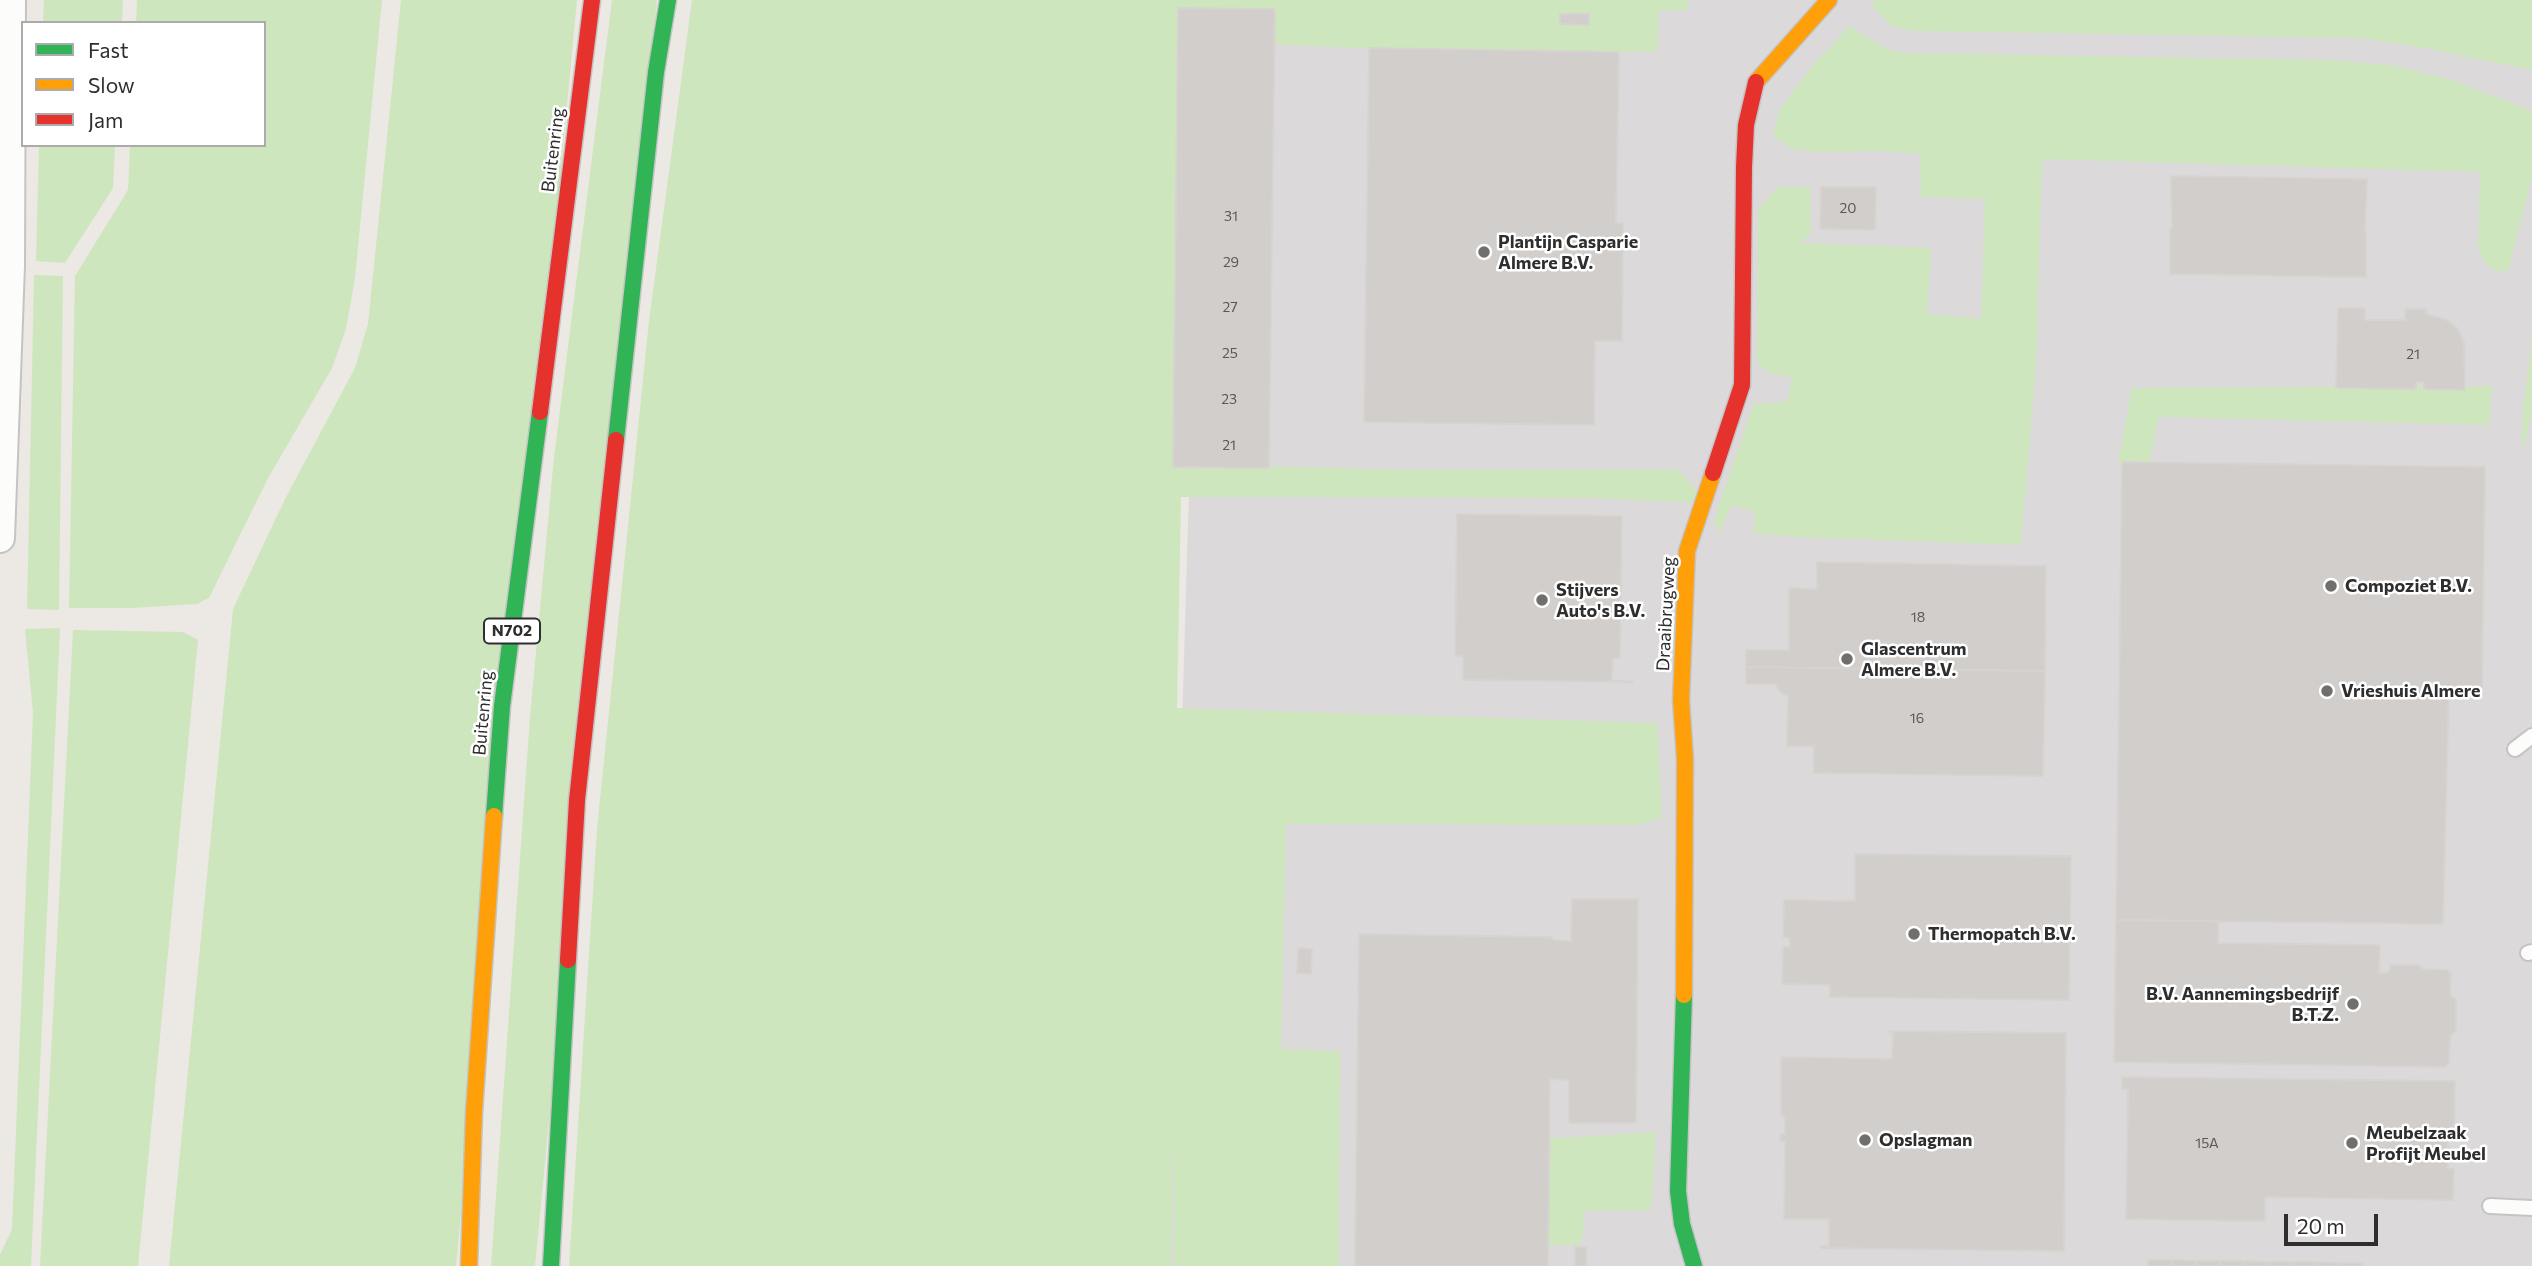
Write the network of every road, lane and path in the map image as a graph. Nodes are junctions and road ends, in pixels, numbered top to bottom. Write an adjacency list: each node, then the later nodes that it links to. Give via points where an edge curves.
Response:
1 (11, 0): 5 (street)
2 (592, 0): 11 (main road, Buitenring / N702, via 502,706 474,1112)
3 (668, 0): 12 (main road, via 654,85 577,800)
4 (1829, 0): 13 (main road, Draaibrugweg, via 1756,80 1746,125 1741,385 1687,551 1681,700 1685,880 1678,1191)
5 (5, 266): 6 (street)
6 (0, 538)
7 (2532, 736): 8 (lane)
8 (2515, 749)
9 (2490, 1206): 10 (lane)
10 (2532, 1208)
11 (469, 1266)
12 (551, 1266)
13 (1694, 1266)

